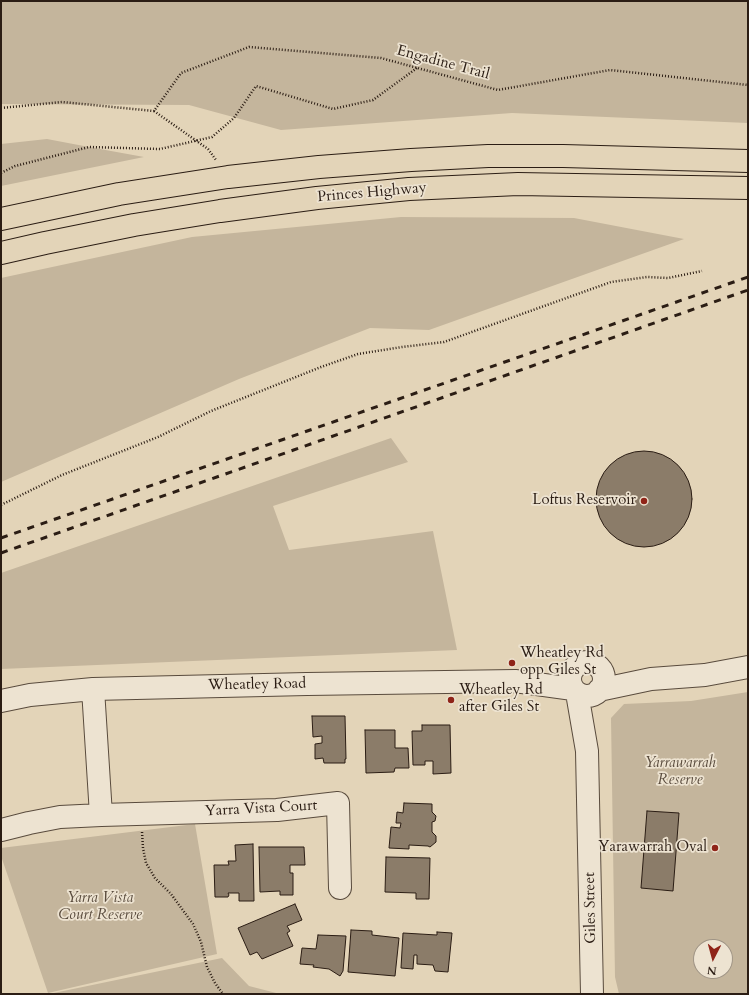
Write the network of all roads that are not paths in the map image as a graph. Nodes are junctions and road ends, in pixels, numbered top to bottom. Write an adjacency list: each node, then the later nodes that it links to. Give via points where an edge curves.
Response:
1 (748, 161): 3 (highway, Princes Highway, via 488,156 319,167 119,194)
2 (748, 188): 4 (highway, Princes Highway, via 518,184 409,188 220,211 134,225)
3 (1, 219)
4 (1, 254)
5 (748, 667): 6 (street, Wheatley Road, via 705,675)
6 (651, 679): 7 (street, Wheatley Road); 7 (street, Wheatley Road, via 599,668 588,662 575,666)
7 (583, 688): 8 (street, Wheatley Road, via 515,681); 13 (street, Giles Street, via 587,751)
8 (93, 689): 9 (street, Wheatley Road); 10 (street)
9 (1, 700)
10 (101, 814): 11 (street, Yarra Vista Court, via 60,817); 12 (street, Yarra Vista Court, via 276,810 338,803)
11 (1, 830)
12 (340, 888)
13 (592, 994)

